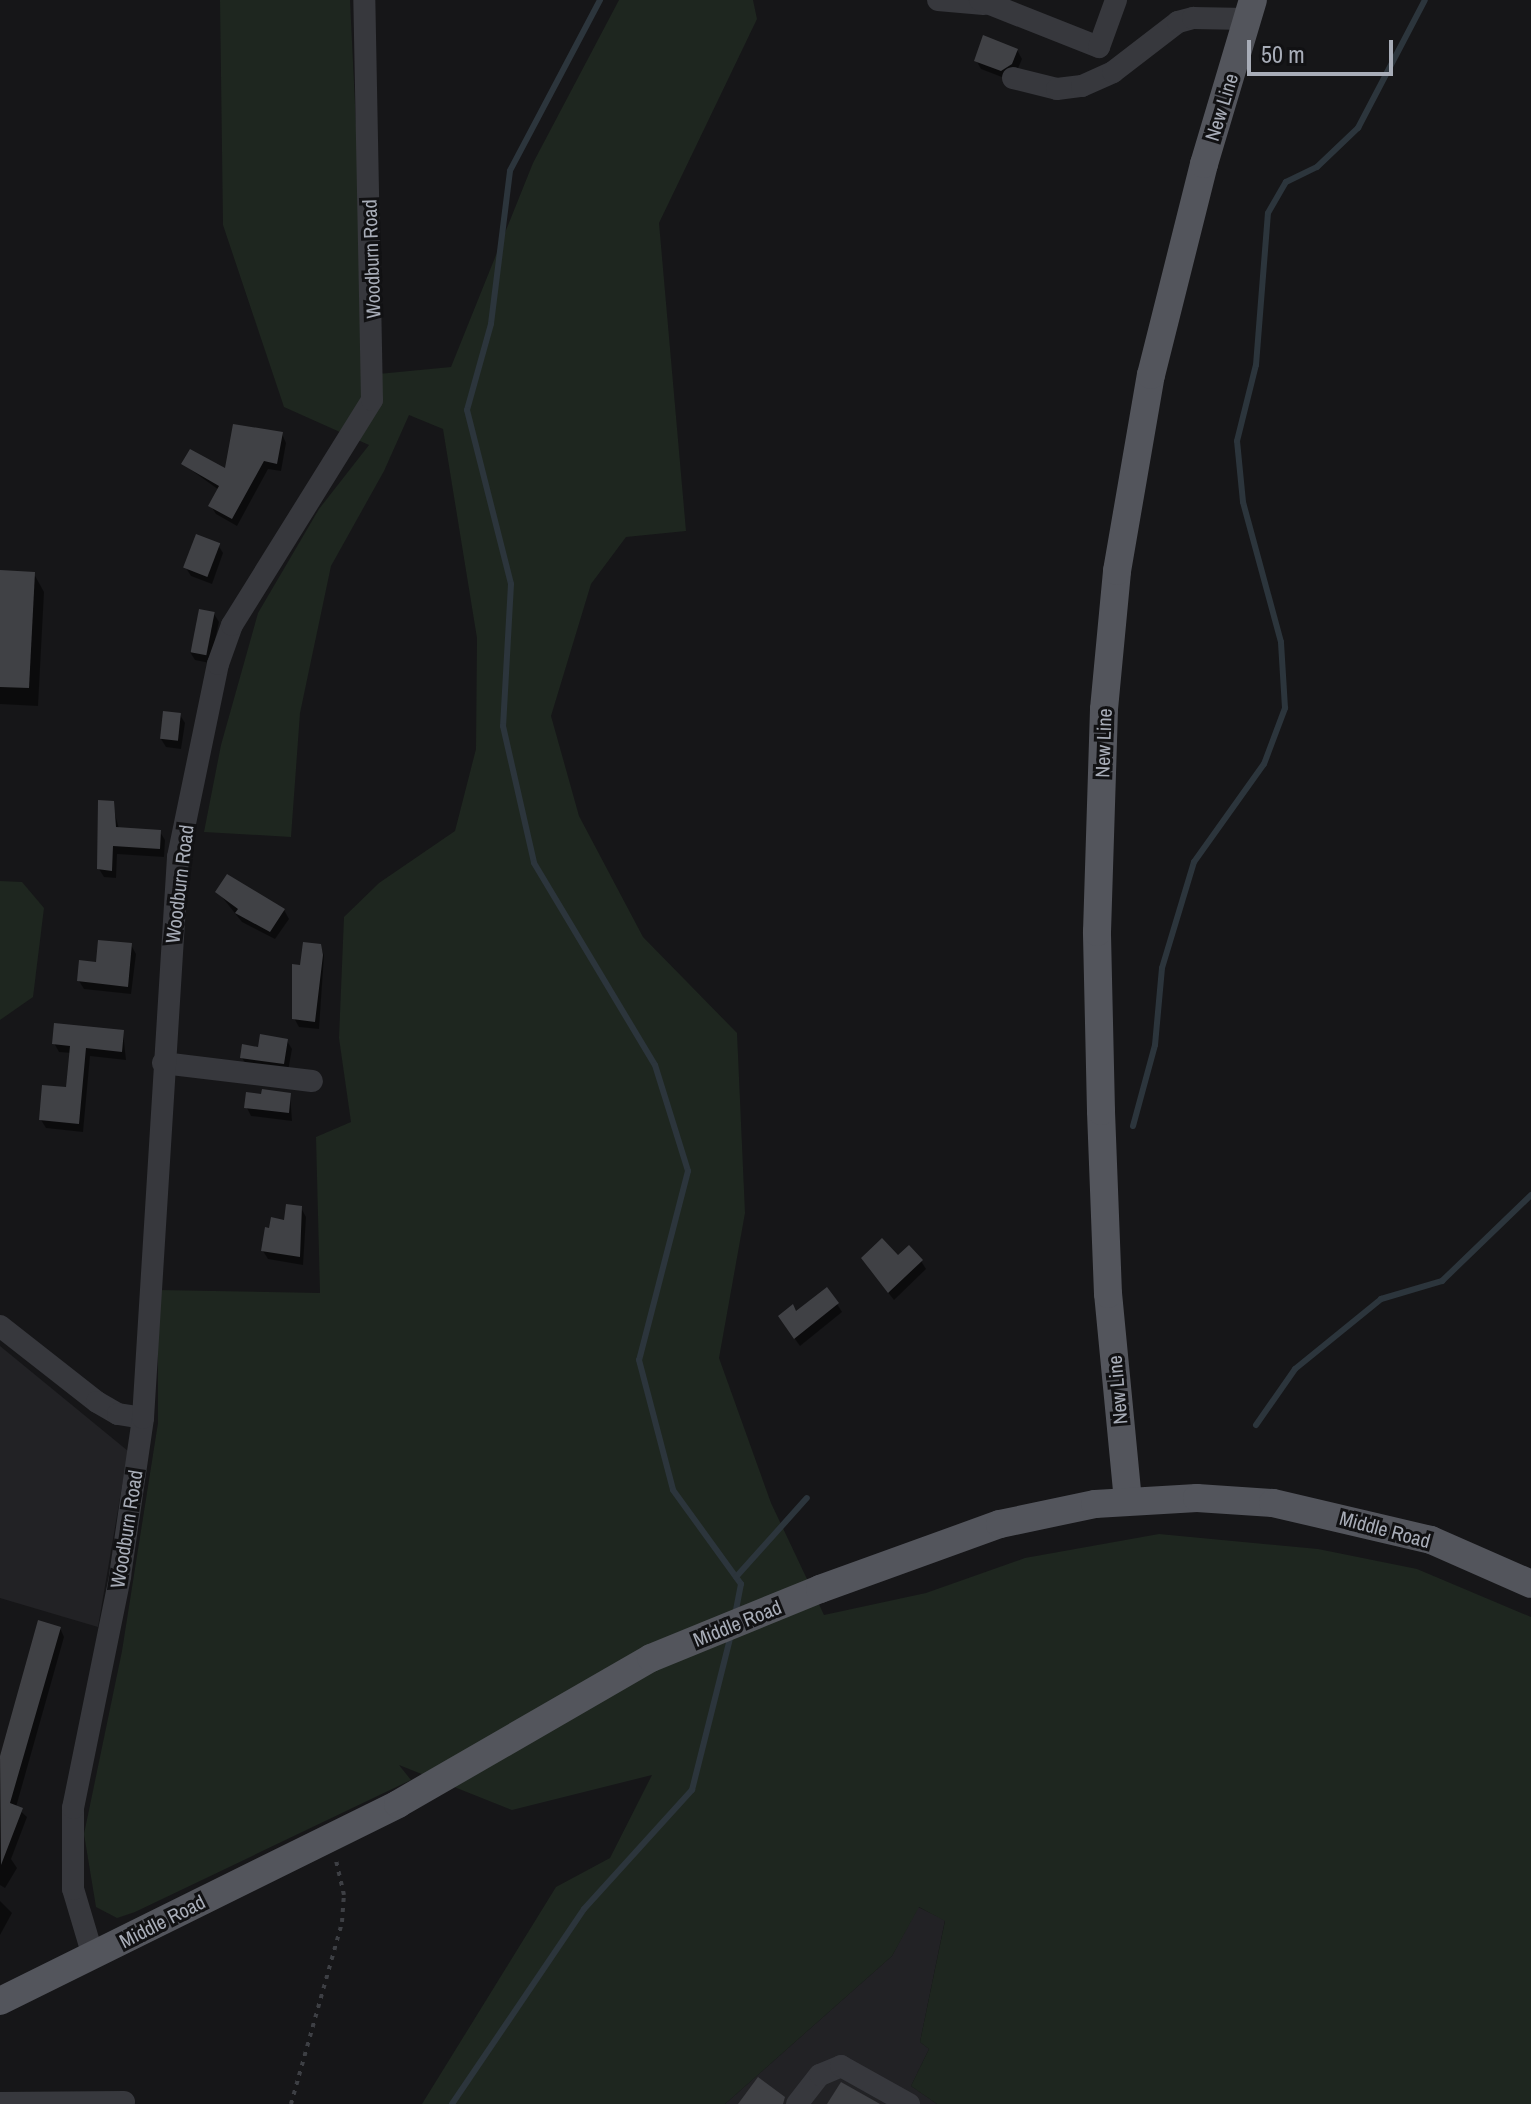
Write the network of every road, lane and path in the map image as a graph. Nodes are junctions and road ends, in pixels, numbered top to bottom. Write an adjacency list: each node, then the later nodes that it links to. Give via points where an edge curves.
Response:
1 (364, 0): 7 (street, Woodburn Road, via 372,400 347,448 252,584 227,637 178,857)
2 (938, 0): 4 (street)
3 (1116, 0): 4 (street, via 1099,47)
4 (982, 2)
5 (1246, 6): 6 (street, via 1178,22 1113,72 1082,86 1057,89); 11 (main road, New Line, via 1151,375 1117,571 1104,709 1097,932 1101,1111 1108,1294)
6 (1013, 78)
7 (163, 1063): 8 (street); 10 (street, Woodburn Road)
8 (312, 1081)
9 (0, 1326): 10 (street, via 97,1402 118,1414)
10 (143, 1418): 14 (street, Woodburn Road, via 119,1584 73,1808 73,1889)
11 (1128, 1501): 12 (main road, Middle Road, via 1247,1501 1363,1521 1431,1540); 13 (main road, Middle Road, via 976,1531 698,1638 586,1692 410,1797)
12 (1531, 1584)
13 (326, 1839): 14 (main road, Middle Road); 18 (path, via 342,1875 342,1922)
14 (93, 1956): 15 (main road, Middle Road)
15 (0, 2001)
16 (124, 2102): 17 (street)
17 (0, 2103)
18 (291, 2104)
19 (797, 2104): 20 (street, via 820,2075 841,2066)
20 (909, 2104)

